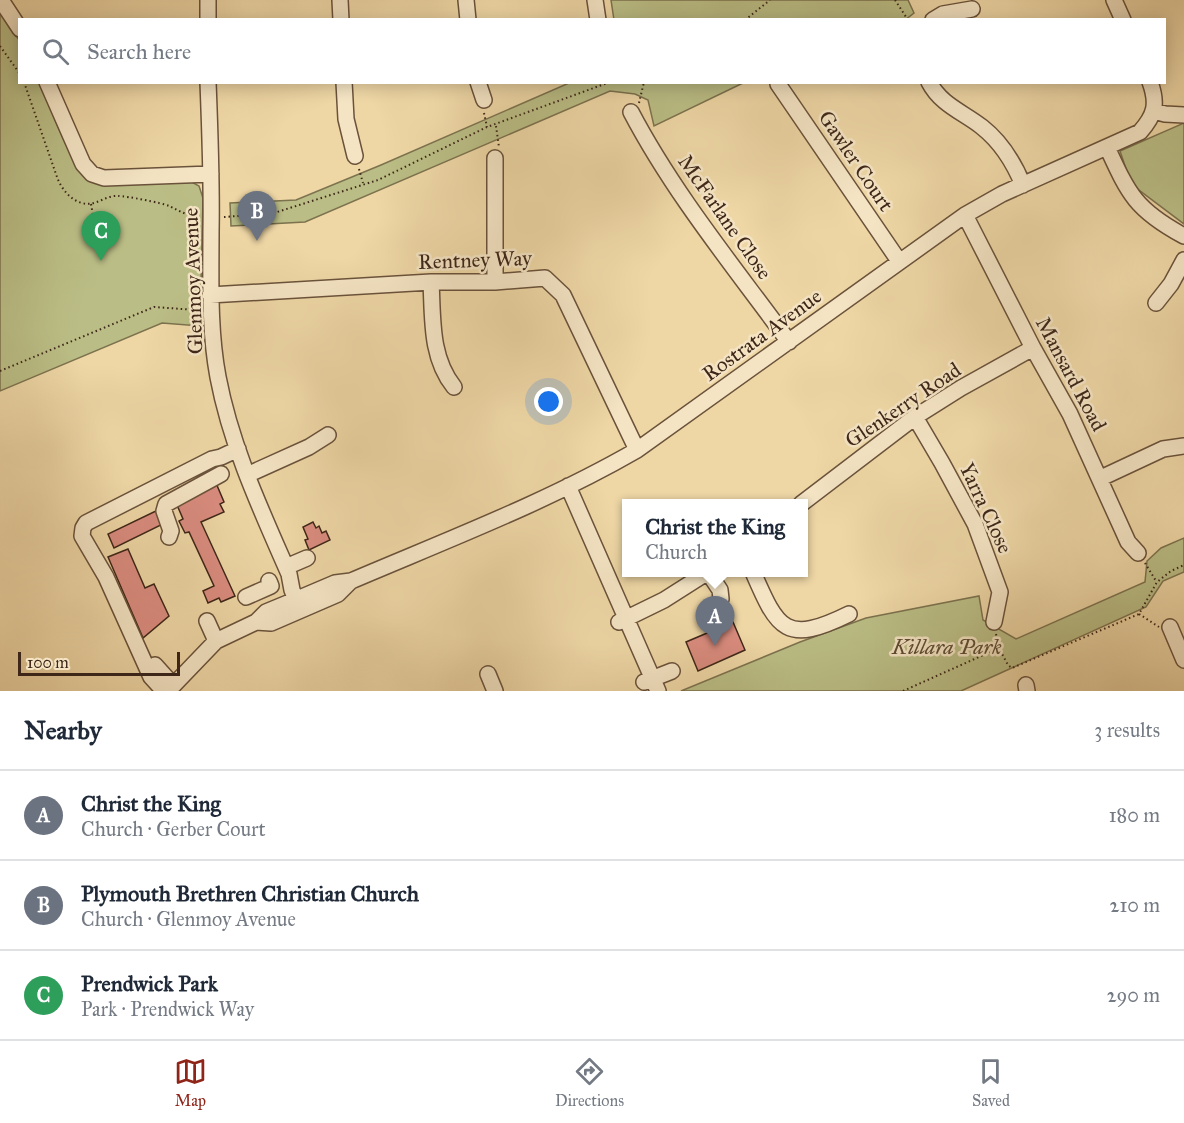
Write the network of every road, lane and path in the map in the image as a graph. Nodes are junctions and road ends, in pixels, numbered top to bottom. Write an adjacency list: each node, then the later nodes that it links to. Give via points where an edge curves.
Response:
1 (1, 0): 18 (street)
2 (208, 0): 10 (street)
3 (340, 0): 11 (street)
4 (466, 0): 12 (street)
5 (595, 0): 13 (street)
6 (770, 0): 14 (path)
7 (895, 0): 15 (path)
8 (1114, 0): 17 (street)
9 (972, 9): 16 (street)
10 (208, 18)
11 (341, 18)
12 (468, 18)
13 (598, 18)
14 (748, 18)
15 (907, 18)
16 (936, 18)
17 (1122, 18)
18 (18, 26)
19 (0, 46): 20 (path)
20 (18, 71)
21 (48, 84): 39 (street, via 83,164 92,174 111,179)
22 (208, 84): 39 (street, Glenmoy Avenue)
23 (344, 84): 37 (street, via 348,136)
24 (479, 84): 30 (street)
25 (605, 84): 34 (path)
26 (644, 84): 32 (path, via 639,102)
27 (778, 84): 48 (street, Gawler Court)
28 (930, 84): 41 (street, via 945,103 980,125 1000,144)
29 (1151, 84): 31 (street)
30 (484, 100): 35 (path)
31 (1154, 111): 33 (street); 36 (street, Rostrata Avenue, via 1140,132)
32 (631, 112): 54 (street, McFarlane Close, via 673,182)
33 (1184, 115)
34 (495, 124): 35 (path); 38 (path, via 500,144)
35 (487, 127): 40 (path, via 378,180)
36 (1107, 147): 41 (street, Rostrata Avenue); 46 (street, via 1127,190 1146,213)
37 (355, 156): 40 (path)
38 (495, 158): 50 (street)
39 (211, 174): 51 (street, Glenmoy Avenue)
40 (363, 183): 44 (path, via 274,213)
41 (1023, 185): 43 (street, Rostrata Avenue)
42 (91, 204): 45 (path)
43 (965, 215): 48 (street, Rostrata Avenue); 55 (street, Mansard Road)
44 (222, 217)
45 (94, 228)
46 (1184, 236)
47 (1184, 260): 52 (street)
48 (899, 261): 54 (street, Rostrata Avenue)
49 (431, 282): 50 (street, Rentney Way); 51 (street, Rentney Way); 57 (street, via 438,358)
50 (495, 282): 61 (street, Rentney Way, via 545,278 563,295)
51 (210, 295): 62 (street, Glenmoy Avenue, via 218,376)
52 (1156, 303)
53 (196, 310): 56 (path, via 154,307)
54 (789, 342): 61 (street, Rostrata Avenue)
55 (1034, 348): 58 (street, Glenkerry Road); 63 (street, Mansard Road)
56 (0, 371)
57 (454, 387)
58 (915, 417): 65 (street, Glenkerry Road); 83 (street, Yarra Close, via 975,524 1000,592)
59 (328, 435): 62 (street, via 295,454)
60 (1184, 446): 63 (street, via 1163,448)
61 (637, 450): 64 (street, Rostrata Avenue)
62 (242, 462): 66 (street, via 222,477 166,504); 70 (street, Glenmoy Avenue); 91 (street, via 212,459 84,525 82,536 151,677)
63 (1101, 478): 67 (street, Mansard Road, via 1128,542)
64 (564, 488): 76 (street, Rostrata Avenue, via 351,581 334,584); 80 (street)
65 (808, 499)
66 (169, 537)
67 (1138, 553): 75 (path)
68 (307, 558): 70 (street)
69 (1184, 565): 75 (path)
70 (288, 570): 76 (street, Glenmoy Avenue)
71 (701, 577): 80 (street)
72 (711, 577): 77 (street, via 720,590 721,599)
73 (755, 577): 78 (street, via 769,610 780,623 795,630 828,624)
74 (269, 581): 82 (street, via 272,586 245,595)
75 (1157, 582): 79 (path)
76 (302, 603): 82 (street, Rostrata Avenue, via 266,612)
77 (716, 607)
78 (849, 614)
79 (1139, 614): 84 (path, via 1157,627); 93 (path, via 1012,668 999,648)
80 (622, 620): 90 (street)
81 (207, 621): 85 (street)
82 (256, 622): 85 (street, Rostrata Avenue)
83 (994, 622)
84 (1170, 627): 86 (street)
85 (216, 641): 91 (street, Rostrata Avenue)
86 (1184, 660)
87 (155, 665): 91 (street)
88 (672, 671): 90 (street)
89 (488, 674): 92 (street)
90 (651, 686)
91 (168, 689)
92 (495, 691)
93 (903, 691)

